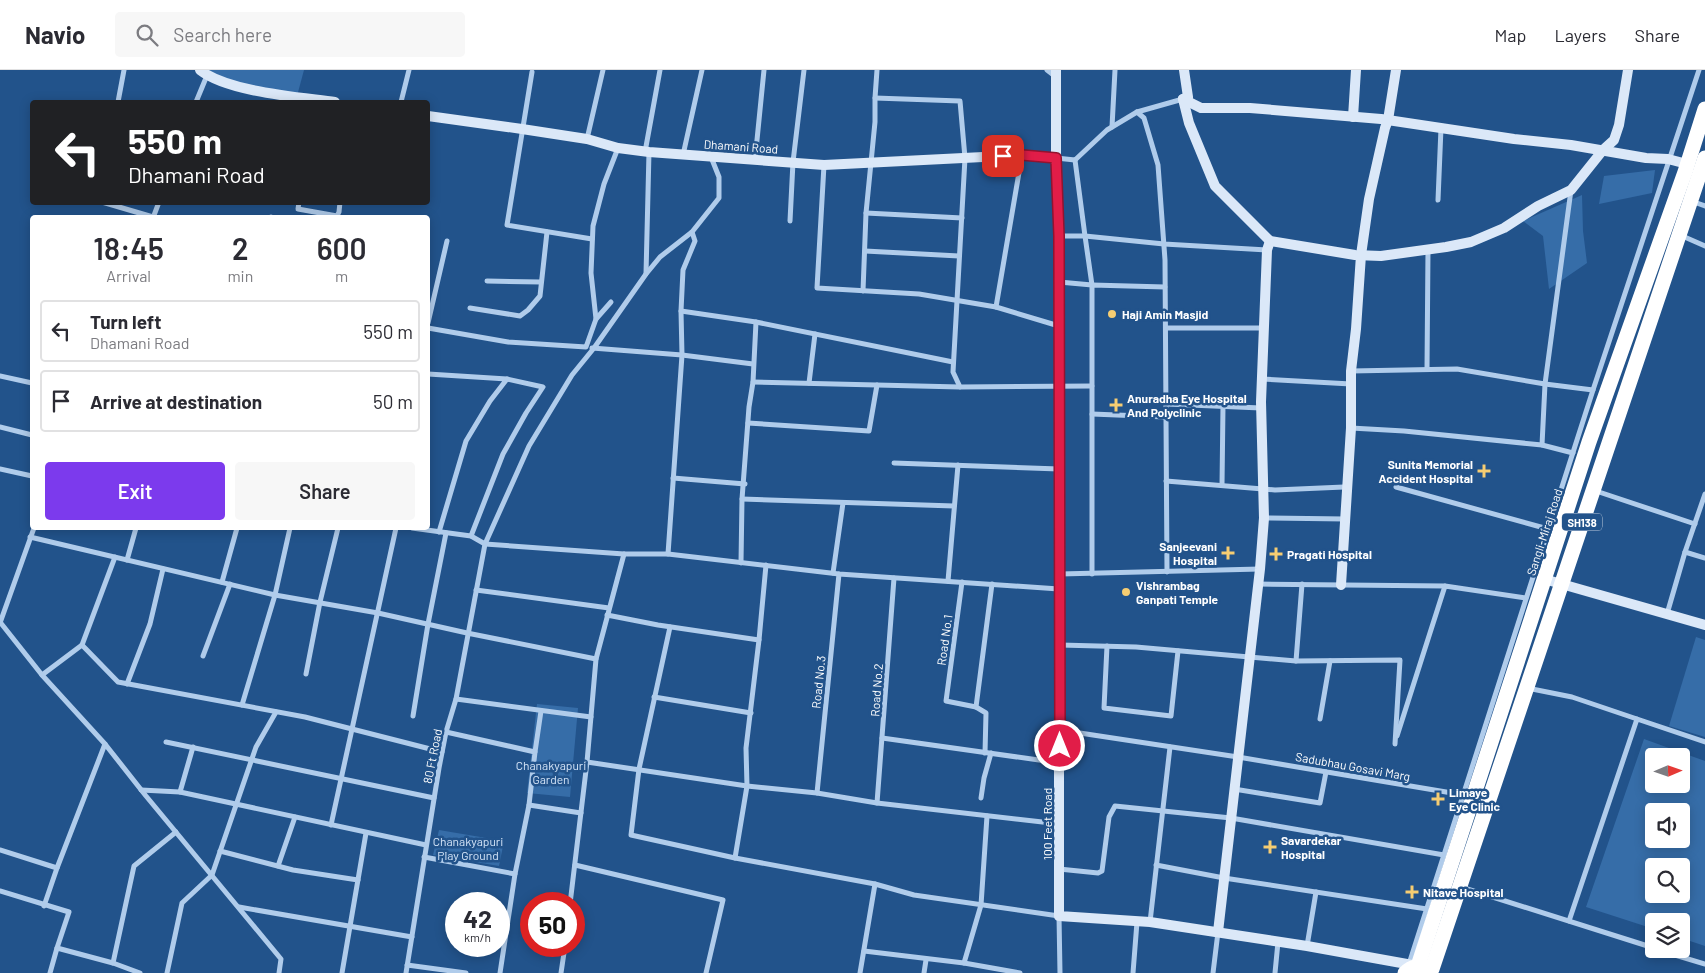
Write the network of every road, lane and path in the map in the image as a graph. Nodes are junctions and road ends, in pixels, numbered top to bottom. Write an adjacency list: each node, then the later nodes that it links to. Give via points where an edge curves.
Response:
1 (124, 70): 21 (street)
2 (408, 70): 24 (street)
3 (603, 70): 33 (street)
4 (660, 70): 36 (street)
5 (702, 70): 37 (street)
6 (764, 70): 44 (street)
7 (804, 70): 46 (street)
8 (877, 70): 19 (street)
9 (1047, 70): 18 (street)
10 (1115, 70): 30 (street)
11 (1184, 70): 20 (main road, via 1188,97)
12 (1356, 70): 28 (main road)
13 (1396, 70): 29 (main road)
14 (1628, 70): 35 (main road, via 1619,125 1614,140)
15 (1699, 70): 43 (street)
16 (205, 72): 22 (street); 23 (main road, via 247,88)
17 (532, 72): 32 (street)
18 (1056, 74): 41 (main road, 100 Feet Road)
19 (875, 98): 40 (street, via 960,100); 47 (street)
20 (1183, 99): 26 (street); 28 (main road, via 1201,108 1250,108); 68 (main road, via 1189,124 1215,186)
21 (118, 100)
22 (197, 100)
23 (309, 100)
24 (401, 100)
25 (1705, 109): 48 (highway, Sangli-Miraj Road)
26 (1138, 112): 30 (street); 67 (street, via 1144,118 1158,165)
27 (430, 116): 32 (main road, Dhamani Road)
28 (1353, 117): 29 (main road)
29 (1388, 120): 31 (main road); 72 (main road, via 1369,199)
30 (1112, 127): 45 (street)
31 (1442, 127): 35 (main road); 51 (street)
32 (522, 129): 33 (main road, Dhamani Road); 60 (street, via 508,225)
33 (587, 139): 34 (main road, Dhamani Road)
34 (618, 148): 36 (main road, Dhamani Road); 65 (street, via 604,184)
35 (1603, 150): 43 (main road); 50 (main road)
36 (647, 152): 37 (main road, Dhamani Road); 74 (street)
37 (684, 155): 39 (main road, Dhamani Road)
38 (1022, 155): 40 (main road, Dhamani Road); 41 (main road, Dhamani Road); 83 (street)
39 (711, 157): 44 (main road, Dhamani Road); 61 (street, 80 Ft Road, via 719,177 719,198)
40 (965, 158): 47 (main road, Dhamani Road); 58 (street)
41 (1056, 158): 45 (street); 63 (main road, 100 Feet Road)
42 (1705, 158): 52 (highway, SH138)
43 (1668, 159): 48 (main road); 114 (street)
44 (755, 160): 46 (main road, Dhamani Road)
45 (1075, 160): 64 (street)
46 (793, 162): 49 (main road, Dhamani Road); 59 (street)
47 (871, 163): 49 (main road, Dhamani Road); 55 (street)
48 (1688, 164): 174 (highway, Sangli-Miraj Road)
49 (824, 165): 80 (street, via 818,288)
50 (1571, 190): 70 (main road, via 1504,228 1471,242); 109 (street)
51 (1438, 200)
52 (1698, 203): 62 (highway, SH138)
53 (112, 205): 56 (street)
54 (299, 205): 57 (street, via 298,209)
55 (866, 213): 58 (street); 71 (street)
56 (146, 215)
57 (331, 215)
58 (962, 218): 73 (street)
59 (790, 221)
60 (547, 232): 65 (street); 76 (street)
61 (692, 232): 74 (street, 80 Ft Road, via 660,257); 85 (street, via 695,241 683,270)
62 (1679, 235): 69 (street); 138 (highway, SH138)
63 (1059, 236): 64 (street); 77 (main road, 100 Feet Road)
64 (1085, 236): 67 (street); 78 (street)
65 (592, 238): 87 (street, via 591,272)
66 (447, 241): 86 (street)
67 (1164, 244): 68 (street); 79 (street)
68 (1268, 245): 72 (main road); 92 (main road)
69 (1705, 246)
70 (1428, 250): 72 (main road); 99 (street)
71 (865, 251): 73 (street); 80 (street)
72 (1361, 255): 100 (main road)
73 (959, 256): 81 (street)
74 (646, 274): 95 (street, 80 Ft Road)
75 (487, 281): 76 (street)
76 (541, 282): 84 (street, via 540,296 520,316)
77 (1059, 282): 78 (street); 89 (main road, 100 Feet Road)
78 (1092, 285): 79 (street); 112 (street)
79 (1165, 287): 91 (street)
80 (863, 291): 81 (street)
81 (956, 300): 83 (street); 97 (street)
82 (611, 302): 87 (street)
83 (996, 307): 89 (street)
84 (470, 308)
85 (681, 311): 88 (street); 96 (street)
86 (430, 314)
87 (596, 319): 94 (street)
88 (756, 322): 93 (street); 98 (street)
89 (1059, 326): 111 (main road, 100 Feet Road)
90 (430, 328): 94 (street, via 508,342)
91 (1166, 328): 92 (street); 115 (street)
92 (1264, 328): 103 (main road)
93 (815, 334): 97 (street); 107 (street)
94 (586, 347): 95 (street)
95 (594, 348): 96 (street); 158 (street, 80 Ft Road, via 572,375 529,446)
96 (682, 356): 98 (street); 131 (street)
97 (953, 362): 113 (street, via 952,372)
98 (753, 364): 105 (street)
99 (1426, 370): 100 (street); 109 (street, via 1457,369)
100 (1351, 371): 108 (main road)
101 (430, 374): 104 (street)
102 (0, 376): 106 (street)
103 (1262, 379): 108 (street); 117 (main road)
104 (507, 380): 154 (street, via 490,400 466,442); 156 (street, via 543,387 503,454)
105 (753, 382): 107 (street); 120 (street)
106 (30, 383)
107 (809, 383): 110 (street)
108 (1351, 384): 122 (main road)
109 (1544, 384): 114 (street); 124 (street)
110 (877, 385): 113 (street); 120 (street, via 869,431)
111 (1059, 386): 112 (street); 113 (street); 129 (main road, 100 Feet Road)
112 (1092, 386): 118 (street)
113 (960, 387)
114 (1593, 390): 125 (street)
115 (1166, 404): 116 (street); 119 (street)
116 (1223, 406): 117 (street); 134 (street)
117 (1262, 408): 137 (main road)
118 (1092, 414): 119 (street); 172 (street)
119 (1166, 417): 132 (street)
120 (748, 423): 133 (street)
121 (0, 427): 123 (street)
122 (1351, 428): 124 (street); 144 (main road)
123 (30, 434)
124 (1542, 445): 125 (street)
125 (1573, 453): 146 (street)
126 (894, 463): 127 (street)
127 (958, 465): 129 (street); 142 (street)
128 (0, 469): 130 (street)
129 (1060, 469): 171 (main road, 100 Feet Road)
130 (30, 476)
131 (673, 478): 133 (street); 161 (street)
132 (1166, 482): 134 (street); 169 (street)
133 (745, 484): 140 (street)
134 (1222, 485): 137 (street)
135 (1344, 487): 137 (street)
136 (1396, 487): 146 (street)
137 (1263, 488): 143 (main road)
138 (1593, 490): 145 (street); 183 (highway, SH138)
139 (1705, 494): 145 (street)
140 (742, 499): 141 (street); 165 (street)
141 (843, 503): 142 (street); 170 (street, Road No.3)
142 (954, 506): 175 (street)
143 (1264, 518): 144 (street); 168 (main road)
144 (1345, 519): 182 (main road)
145 (1695, 524): 159 (street)
146 (1548, 529): 188 (street)
147 (33, 530): 157 (street)
148 (135, 530): 164 (street)
149 (236, 530): 176 (street)
150 (290, 530): 187 (street)
151 (338, 530): 189 (street)
152 (396, 530): 191 (street)
153 (426, 530): 154 (street)
154 (439, 532): 155 (street)
155 (446, 533): 156 (street); 195 (street)
156 (471, 536): 158 (street)
157 (30, 537): 162 (street); 194 (street)
158 (485, 544): 160 (street); 186 (street, 80 Ft Road)
159 (1685, 552): 163 (street); 192 (street)
160 (624, 554): 161 (street); 190 (street)
161 (668, 554): 165 (street)
162 (115, 557): 164 (street); 200 (street)
163 (1705, 558)
164 (127, 560): 167 (street)
165 (741, 563): 166 (street)
166 (766, 566): 170 (street); 199 (street)
167 (163, 569): 176 (street); 211 (street, via 156,605)
168 (1260, 569): 169 (street); 180 (main road)
169 (1167, 572): 172 (street)
170 (836, 574): 173 (street); 247 (street, Road No.3)
171 (1060, 574): 172 (street); 185 (main road, 100 Feet Road)
172 (1092, 574)
173 (894, 578): 175 (street); 227 (street, Road No.2)
174 (1544, 579): 183 (main road); 306 (highway, Sangli-Miraj Road)
175 (948, 581): 177 (street)
176 (222, 582): 178 (street)
177 (962, 582): 179 (street); 216 (street, Road No.1, via 946,701)
178 (230, 584): 187 (street); 204 (street)
179 (992, 584): 185 (street); 216 (street)
180 (1258, 584): 181 (street); 205 (main road)
181 (1302, 584): 182 (street); 207 (street)
182 (1341, 585): 184 (street)
183 (1561, 585): 192 (main road); 212 (highway, SH138)
184 (1445, 586): 188 (street); 208 (street, via 1395,744 1400,660)
185 (1060, 589): 201 (main road, 100 Feet Road)
186 (476, 590): 190 (street); 198 (street, 80 Ft Road)
187 (275, 595): 189 (street); 215 (street)
188 (1526, 598): 248 (street)
189 (320, 602): 191 (street); 209 (street)
190 (609, 608): 193 (street)
191 (378, 613): 195 (street); 224 (street)
192 (1667, 614): 196 (main road)
193 (607, 615): 197 (street); 206 (street)
194 (0, 622): 210 (street)
195 (428, 624): 198 (street); 220 (street)
196 (1705, 625)
197 (670, 627): 199 (street); 213 (street)
198 (467, 633): 206 (street); 214 (street, 80 Ft Road)
199 (759, 640): 219 (street)
200 (82, 645): 210 (street); 211 (street, via 118,682)
201 (1060, 645): 202 (street); 225 (main road, 100 Feet Road)
202 (1107, 646): 203 (street); 203 (street, via 1104,708 1171,716)
203 (1178, 651): 205 (street)
204 (203, 656)
205 (1250, 658): 207 (street); 236 (main road)
206 (596, 659): 221 (street)
207 (1296, 661): 208 (street)
208 (1330, 661): 222 (street)
209 (306, 674)
210 (42, 675): 230 (street)
211 (127, 684): 215 (street)
212 (1527, 688): 223 (street, via 1572,697); 279 (highway, SH138)
213 (654, 697): 219 (street); 240 (street)
214 (456, 699): 217 (street); 226 (street, 80 Ft Road)
215 (242, 705): 218 (street)
216 (976, 707): 235 (street, via 986,713)
217 (541, 711): 221 (street); 234 (street)
218 (276, 712): 224 (street); 237 (street)
219 (751, 713): 243 (street, via 746,748)
220 (414, 716)
221 (591, 717): 238 (street)
222 (1320, 719)
223 (1637, 719): 229 (street); 290 (street)
224 (352, 729): 233 (street); 242 (street)
225 (1060, 730): 232 (street, Sadubhau Gosavi Marg); 239 (main road, 100 Feet Road)
226 (446, 732): 233 (street, 80 Ft Road); 234 (street)
227 (882, 738): 235 (street); 251 (street, Road No.2)
228 (166, 742): 231 (street)
229 (1705, 742)
230 (105, 744): 245 (street); 272 (street)
231 (193, 747): 237 (street); 246 (street)
232 (1170, 747): 236 (street, Sadubhau Gosavi Marg); 254 (street)
233 (442, 752): 249 (street, 80 Ft Road)
234 (535, 752): 253 (street)
235 (988, 753): 239 (street); 250 (street)
236 (1238, 757): 241 (street, Sadubhau Gosavi Marg); 244 (main road)
237 (251, 760): 242 (street); 252 (street)
238 (587, 762): 240 (street); 255 (street)
239 (1060, 763): 259 (main road, 100 Feet Road)
240 (639, 769): 243 (street); 268 (street, via 631,835)
241 (1326, 772): 244 (street, via 1320,803); 248 (street, Sadubhau Gosavi Marg)
242 (341, 778): 249 (street); 260 (street)
243 (747, 786): 247 (street); 268 (street)
244 (1234, 789): 258 (main road)
245 (141, 790): 246 (street); 261 (street)
246 (180, 792): 252 (street)
247 (817, 793): 251 (street)
248 (1464, 795): 266 (street)
249 (434, 798): 263 (street, 80 Ft Road)
250 (981, 798)
251 (878, 803): 256 (street)
252 (236, 805): 257 (street); 265 (street)
253 (529, 805): 255 (street); 274 (street)
254 (1162, 811): 258 (street); 270 (street); 273 (street, via 1115,806 1109,817 1102,871)
255 (581, 813): 269 (street)
256 (987, 816): 259 (street); 283 (street)
257 (295, 817): 260 (street); 271 (street)
258 (1231, 818): 266 (street); 276 (main road)
259 (1060, 824): 273 (main road, 100 Feet Road)
260 (331, 825): 262 (street)
261 (176, 832): 275 (street); 302 (street, via 134,866)
262 (366, 833): 263 (street); 277 (street)
263 (426, 845): 267 (street, 80 Ft Road)
264 (0, 850): 272 (street)
265 (220, 851): 271 (street); 275 (street)
266 (1444, 855): 286 (street)
267 (424, 857): 274 (street); 293 (street, 80 Ft Road)
268 (736, 858): 278 (street)
269 (575, 865): 281 (street); 316 (street, via 723,900)
270 (1156, 865): 276 (street); 289 (street)
271 (278, 866): 277 (street)
272 (57, 868): 284 (street)
273 (1060, 869): 287 (main road, 100 Feet Road)
274 (515, 874): 314 (street)
275 (212, 875): 285 (street); 309 (street, via 182,903)
276 (1224, 878): 282 (street); 292 (main road)
277 (358, 880): 291 (street)
278 (875, 884): 283 (street, via 914,895); 298 (street)
279 (1460, 887): 290 (street); 306 (highway)
280 (0, 891): 284 (street)
281 (572, 892)
282 (1316, 892): 286 (street); 296 (street)
283 (980, 905): 287 (street); 304 (street)
284 (44, 906): 297 (street, via 68,912)
285 (239, 908): 291 (street); 310 (street, via 281,959)
286 (1427, 909): 306 (street)
287 (1059, 916): 288 (main road); 320 (street)
288 (1137, 922): 289 (main road); 321 (street)
289 (1150, 922): 292 (main road)
290 (1569, 922): 295 (street)
291 (349, 927): 293 (street); 311 (street)
292 (1218, 932): 294 (main road); 322 (street)
293 (412, 937): 303 (street, 80 Ft Road)
294 (1278, 941): 296 (main road); 323 (street)
295 (1645, 945)
296 (1307, 946): 306 (main road)
297 (57, 948): 302 (street); 307 (street)
298 (864, 951): 301 (street); 317 (street)
299 (563, 957): 315 (street)
300 (1686, 958): 305 (street)
301 (926, 960): 304 (street); 318 (street)
302 (113, 963): 308 (street)
303 (407, 964): 312 (street, 80 Ft Road); 313 (street)
304 (964, 964): 319 (street)
305 (1705, 964)
306 (1420, 969)
307 (50, 973)
308 (140, 973)
309 (167, 973)
310 (279, 973)
311 (342, 973)
312 (406, 973)
313 (466, 973)
314 (500, 973)
315 (561, 973)
316 (706, 973)
317 (860, 973)
318 (924, 973)
319 (1020, 973)
320 (1060, 973)
321 (1133, 973)
322 (1213, 973)
323 (1275, 973)

